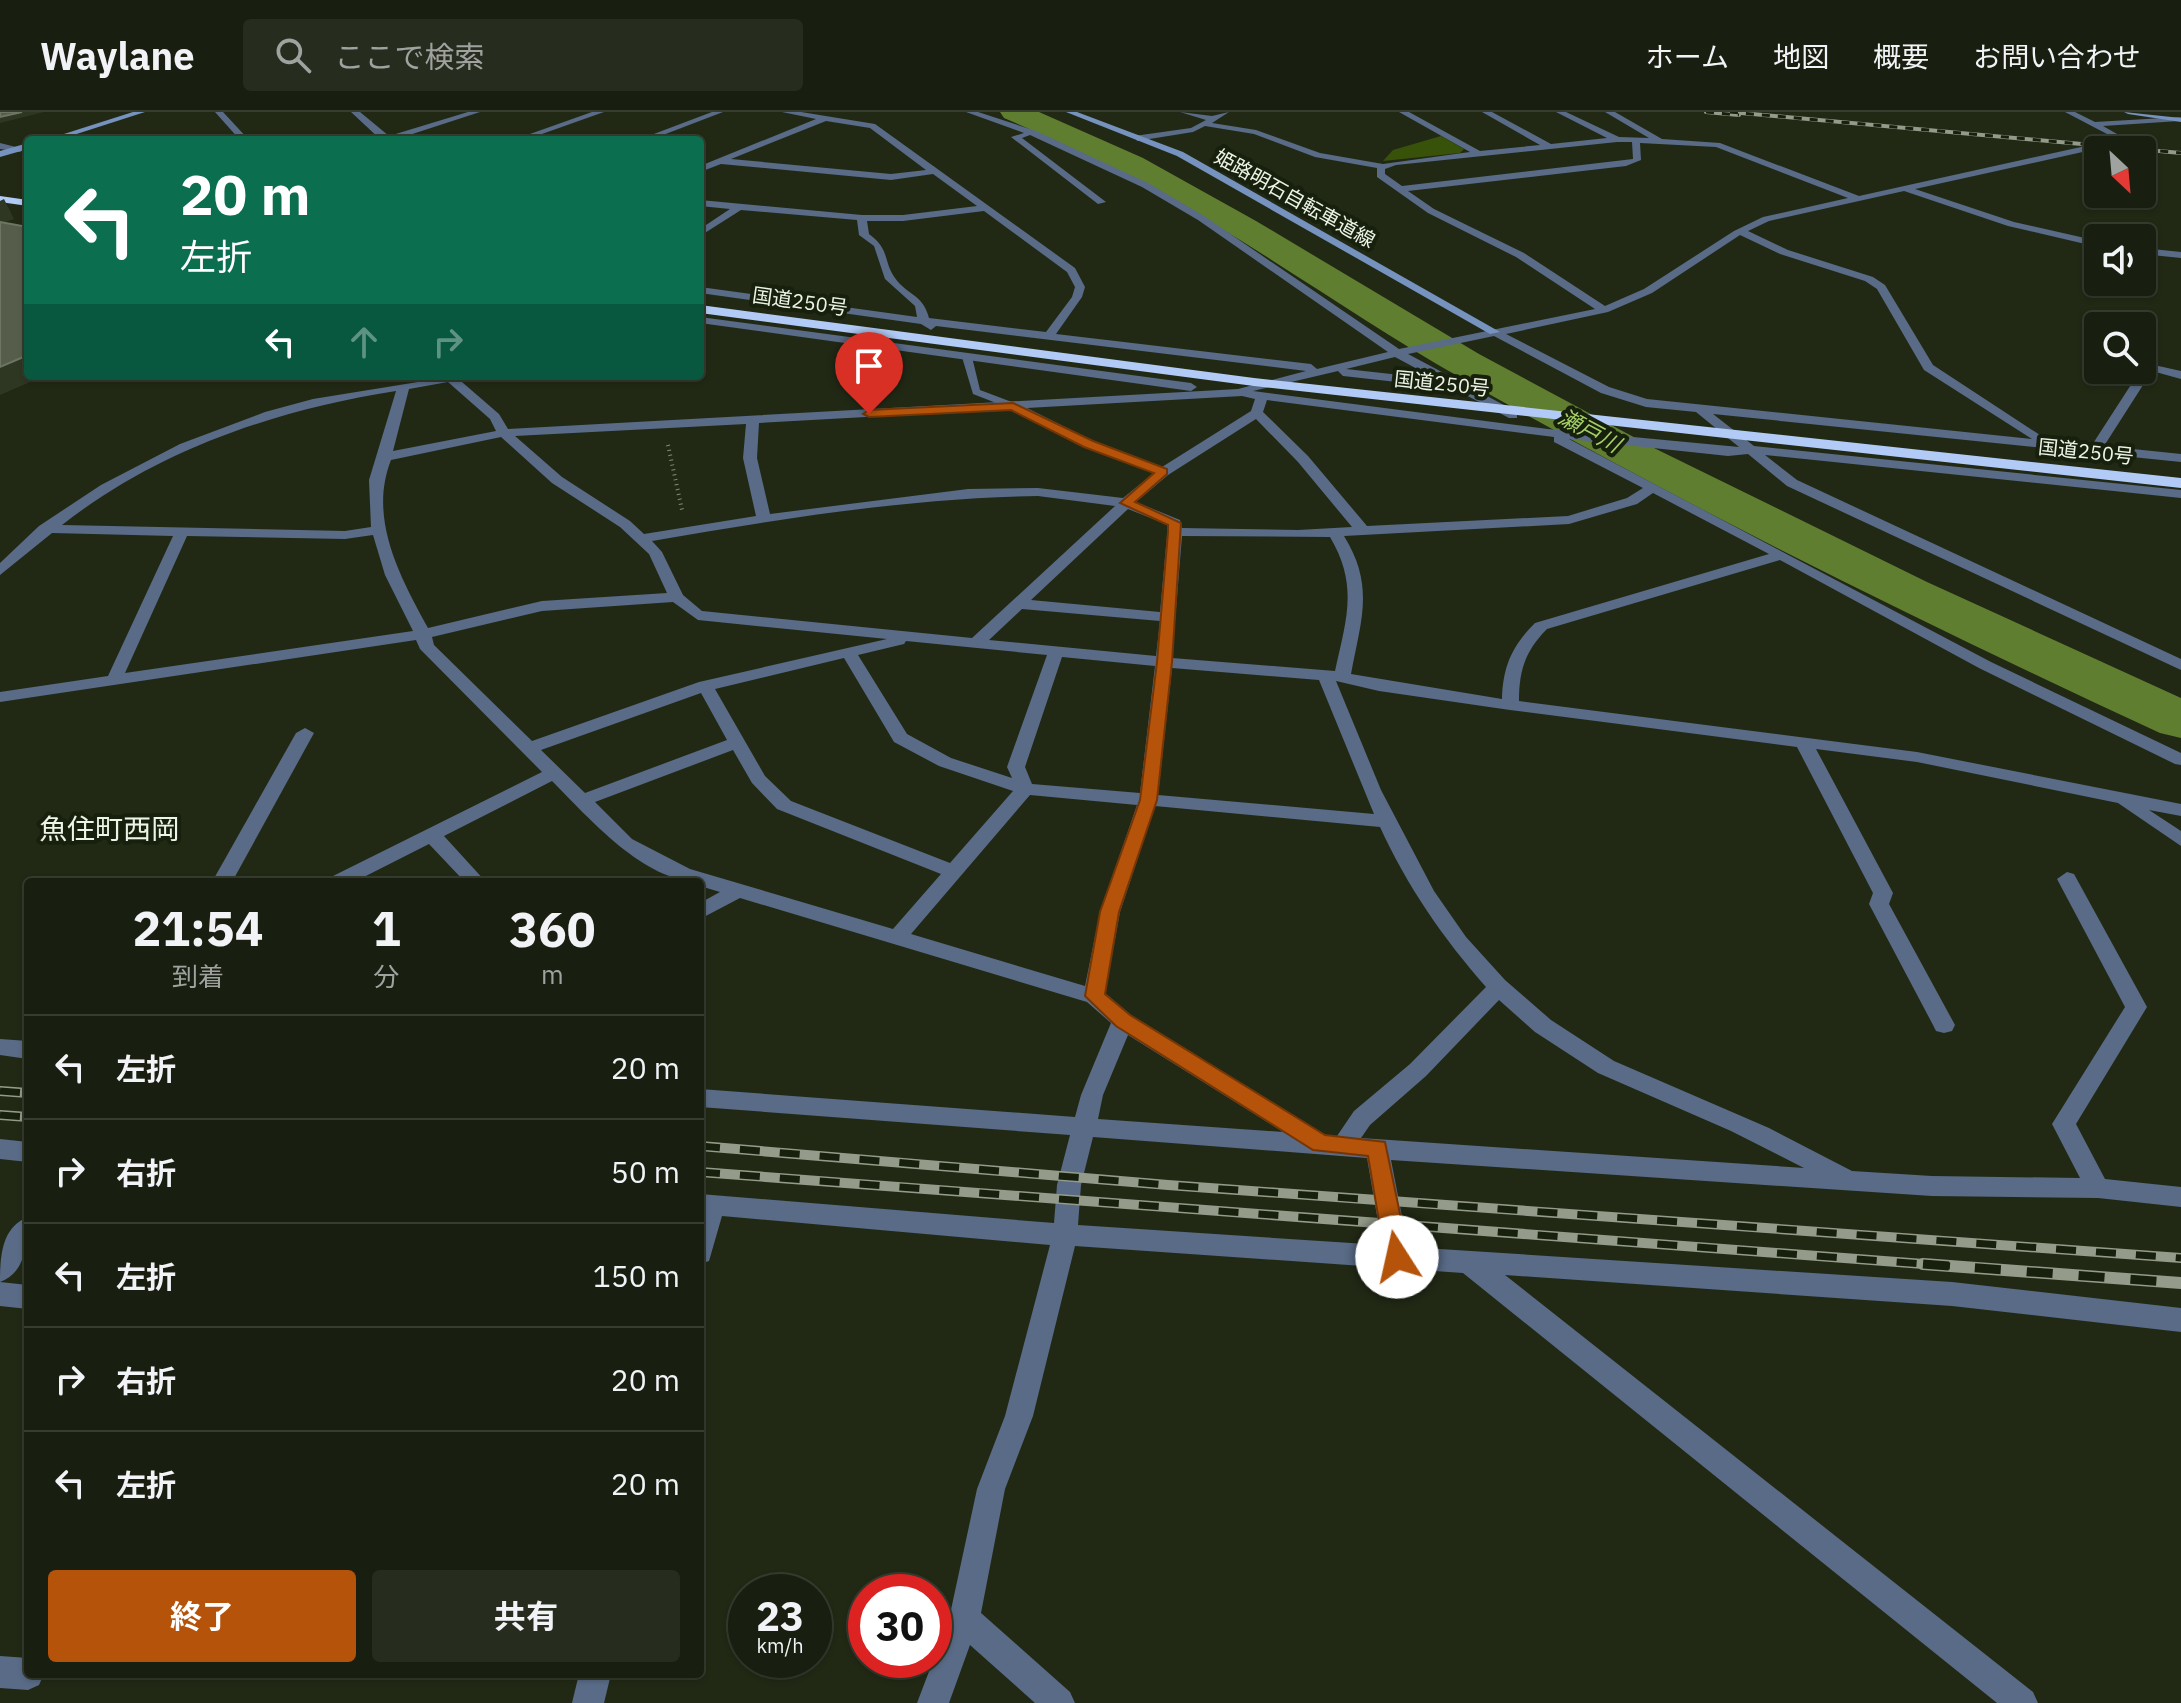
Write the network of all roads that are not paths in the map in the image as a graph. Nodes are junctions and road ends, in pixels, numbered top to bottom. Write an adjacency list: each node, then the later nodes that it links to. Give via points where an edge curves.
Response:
1 (141, 112): 23 (main road)
2 (219, 112): 24 (street)
3 (355, 112): 25 (street)
4 (476, 112): 26 (street)
5 (600, 112): 27 (street)
6 (719, 112): 28 (street)
7 (786, 112): 18 (street)
8 (970, 112): 22 (street)
9 (1070, 112): 29 (main road, 姫路明石自転車道線)
10 (1184, 112): 20 (street)
11 (1225, 112): 20 (street)
12 (1403, 112): 36 (street)
13 (1486, 112): 34 (street)
14 (1560, 112): 30 (street)
15 (1609, 112): 32 (street)
16 (2069, 112): 21 (street)
17 (2128, 112): 19 (main road)
18 (826, 118): 39 (street); 43 (street, via 872,126)
19 (2180, 120): 21 (street)
20 (1207, 121): 29 (street, via 1177,133); 42 (street, via 1318,155)
21 (2096, 124): 45 (street, via 2113,134 2084,149)
22 (1033, 133): 38 (street); 41 (street, via 1015,137)
23 (62, 136)
24 (241, 136)
25 (382, 136)
26 (400, 136)
27 (529, 136)
28 (653, 136)
29 (1137, 138): 67 (main road, 姫路明石自転車道線, via 1194,162)
30 (1617, 139): 31 (street); 34 (street)
31 (1636, 141): 32 (street); 46 (street, via 1637,160 1626,163)
32 (1673, 144): 48 (street, via 1717,145)
33 (0, 146): 35 (street)
34 (1549, 146): 36 (street)
35 (24, 148): 37 (main road)
36 (1477, 153): 42 (street)
37 (0, 154)
38 (1096, 160): 41 (street); 69 (street, via 1201,218)
39 (720, 161): 40 (street); 43 (street, via 891,177)
40 (704, 167)
41 (1055, 167): 51 (street)
42 (1383, 167): 46 (street, via 1380,175)
43 (935, 171): 54 (street)
44 (0, 187): 47 (highway)
45 (1903, 188): 48 (street); 58 (street, via 2011,224)
46 (1401, 189): 64 (street, via 1431,211 1554,275)
47 (24, 190)
48 (1856, 198): 57 (street, via 1766,219)
49 (0, 199): 50 (highway)
50 (24, 202)
51 (1101, 202)
52 (704, 203): 53 (street)
53 (739, 207): 55 (street); 56 (street)
54 (986, 208): 55 (street); 68 (street, via 1071,270 1080,287)
55 (862, 218): 66 (street, via 864,235 878,245 890,279 920,305)
56 (704, 230)
57 (1741, 232): 64 (street, via 1648,291); 85 (street, via 1881,287 1928,367)
58 (2084, 241)
59 (2156, 252): 60 (street)
60 (2181, 255)
61 (704, 291): 66 (street)
62 (704, 300): 66 (highway, 国道250号)
63 (704, 309): 66 (highway, 国道250号)
64 (1604, 310): 67 (street)
65 (704, 321): 70 (street)
66 (914, 330): 68 (street); 70 (street); 90 (highway, 国道250号, via 1442,405)
67 (1490, 333): 69 (street); 80 (street, via 1622,397)
68 (1048, 337): 71 (street)
69 (1397, 353): 71 (street); 75 (street)
70 (967, 357): 77 (street); 79 (lane, via 976,392)
71 (1326, 370): 75 (street); 77 (street)
72 (2181, 375): 86 (street, via 2149,366)
73 (436, 380): 76 (street)
74 (452, 380): 83 (street, via 495,417)
75 (1453, 384): 84 (street)
76 (403, 388): 88 (street); 98 (street, via 314,403 230,427 140,466)
77 (1240, 393): 78 (street); 79 (street)
78 (1262, 395): 81 (street); 84 (street)
79 (1013, 406): 82 (street); 92 (street, via 1088,444)
80 (1702, 411): 85 (street); 87 (street)
81 (1257, 413): 92 (street); 102 (street)
82 (753, 420): 83 (street); 97 (street, via 750,458)
83 (504, 433): 88 (street); 104 (street, via 557,480)
84 (1548, 433): 87 (street, via 1728,452); 94 (street)
85 (2049, 444): 86 (street)
86 (2096, 449): 89 (street)
87 (1754, 450): 95 (street); 116 (street, via 1792,483)
88 (385, 457): 99 (street, via 376,480)
89 (2181, 458)
90 (2074, 465): 91 (highway, 国道250号); 93 (highway, 国道250号)
91 (2181, 469)
92 (1163, 472): 96 (street)
93 (2181, 483)
94 (1654, 487): 102 (street, via 1632,501 1569,520); 105 (street)
95 (2181, 494)
96 (1126, 503): 97 (street, via 1038,492 968,493); 101 (street, via 1175,523); 108 (street)
97 (764, 519): 104 (street)
98 (44, 529): 100 (street); 106 (street)
99 (379, 530): 100 (street, via 345,535); 110 (street, via 392,575)
100 (182, 532): 118 (street)
101 (1175, 532): 103 (street); 109 (street)
102 (1364, 532): 103 (street)
103 (1335, 533): 117 (street, via 1347,553 1358,598)
104 (640, 539): 107 (street, via 655,552)
105 (1782, 555): 121 (street, via 1541,626 1518,648); 126 (street, via 1985,665)
106 (0, 571)
107 (676, 597): 110 (street, via 542,606); 111 (street, via 698,615)
108 (1020, 604): 109 (street); 112 (street)
109 (1168, 617): 115 (street)
110 (423, 634): 118 (street); 125 (street, via 426,646)
111 (918, 637): 112 (street); 114 (street)
112 (976, 643): 113 (street)
113 (1056, 651): 115 (street); 128 (street, via 1016,767)
114 (848, 652): 119 (street); 128 (street, via 900,738 945,762)
115 (1164, 662): 117 (street); 131 (street)
116 (2181, 665)
117 (1334, 676): 121 (street); 133 (street)
118 (115, 678): 120 (street)
119 (705, 686): 123 (street); 125 (street)
120 (0, 697)
121 (1510, 705): 124 (street)
122 (305, 733): 137 (street)
123 (737, 742): 130 (street); 136 (street, via 766,790 784,805)
124 (1803, 742): 129 (street, via 1917,757); 149 (street, via 1883,893 1879,904)
125 (531, 747): 127 (street)
126 (2181, 760)
127 (552, 774): 130 (street); 134 (street)
128 (1025, 789): 131 (street); 136 (street)
129 (2117, 796): 132 (street); 135 (street)
130 (583, 800): 140 (street, via 625,843)
131 (1148, 800): 133 (street); 147 (street, via 1110,912)
132 (2181, 810)
133 (1384, 821): 146 (street, via 1419,888)
134 (432, 835): 138 (street); 139 (street)
135 (2181, 840)
136 (952, 871): 145 (street)
137 (224, 878)
138 (346, 878)
139 (472, 878)
140 (696, 878)
141 (2067, 879): 159 (street, via 2136,1007 2064,1124)
142 (704, 881): 143 (street)
143 (737, 891): 144 (street); 145 (street)
144 (704, 910)
145 (898, 936): 147 (street)
146 (1499, 987): 154 (street, via 1418,1070); 158 (street, via 1598,1062 1788,1145)
147 (1094, 996): 148 (street)
148 (1123, 1021): 153 (street); 154 (street)
149 (1944, 1025)
150 (0, 1047): 151 (street)
151 (24, 1050)
152 (704, 1098): 153 (street)
153 (1084, 1126): 154 (street); 163 (street, via 1069,1185)
154 (1332, 1145): 155 (street)
155 (1377, 1148): 158 (street); 164 (street)
156 (0, 1149): 157 (street)
157 (24, 1152)
158 (1849, 1181): 159 (street)
159 (2098, 1188): 160 (street)
160 (2181, 1197)
161 (706, 1205): 163 (street)
162 (24, 1234): 166 (street)
163 (1065, 1235): 164 (street); 170 (street, via 1019,1416 991,1489)
164 (1397, 1257): 165 (street)
165 (1469, 1262): 169 (street, via 1952,1294); 177 (street)
166 (0, 1271)
167 (0, 1294): 168 (street)
168 (24, 1297)
169 (2181, 1320)
170 (964, 1619): 175 (street); 176 (street)
171 (0, 1672): 172 (street)
172 (24, 1674)
173 (594, 1678): 174 (street)
174 (588, 1703)
175 (933, 1703)
176 (1059, 1703)
177 (2022, 1703)

